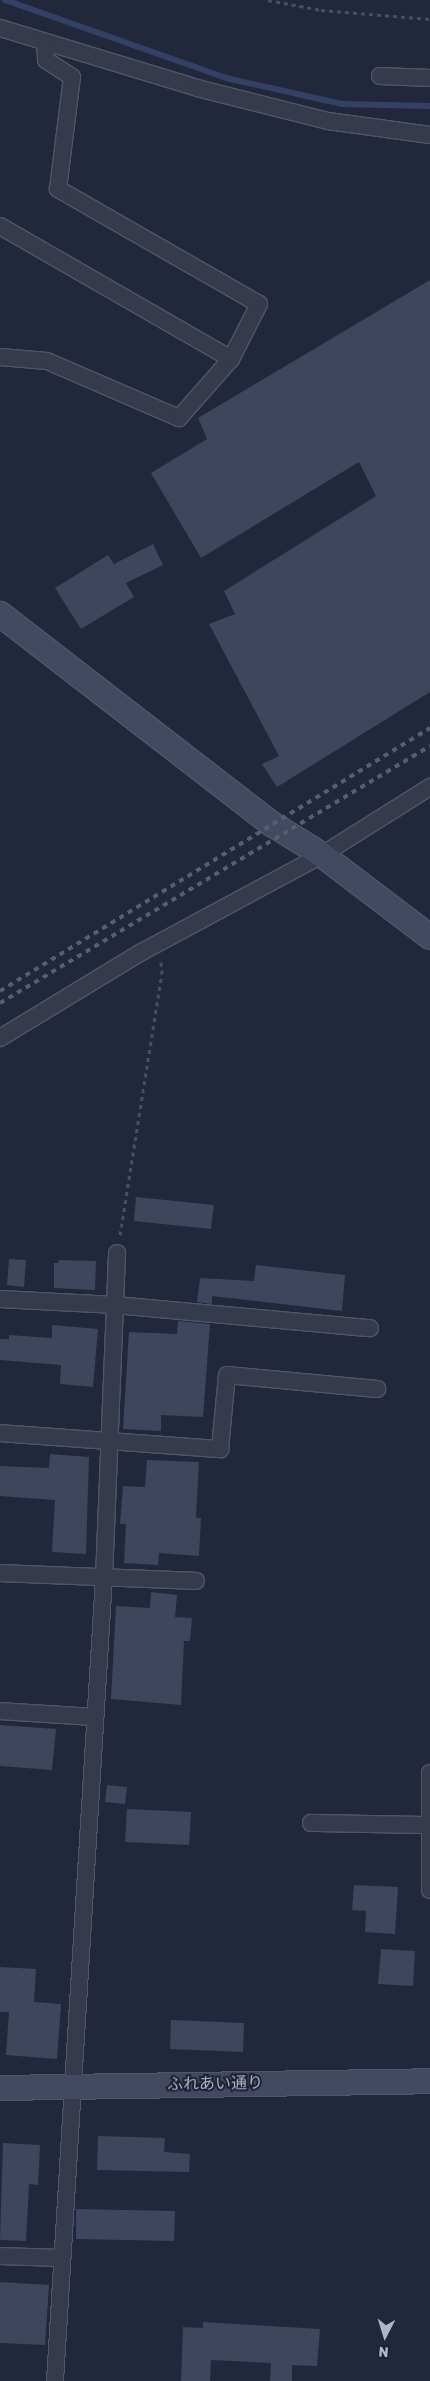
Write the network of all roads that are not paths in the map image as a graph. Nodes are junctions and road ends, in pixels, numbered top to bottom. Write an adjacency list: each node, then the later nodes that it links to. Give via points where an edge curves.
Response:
1 (0, 28): 2 (street)
2 (45, 42): 5 (street, via 197,88 328,121); 8 (street, via 46,60 72,77 58,190 259,304)
3 (380, 76): 4 (street)
4 (430, 78)
5 (430, 135)
6 (0, 226): 8 (street)
7 (0, 357): 8 (street, via 47,361 179,418)
8 (231, 359)
9 (0, 614): 11 (street, via 272,824)
10 (430, 787): 11 (street)
11 (322, 855): 12 (street); 13 (street, via 159,942)
12 (430, 937)
13 (0, 1038)
14 (117, 1253): 16 (street)
15 (0, 1299): 16 (street)
16 (115, 1305): 17 (street); 20 (street)
17 (370, 1328)
18 (377, 1389): 20 (street, via 227,1375 220,1449)
19 (0, 1433): 20 (street)
20 (108, 1439): 22 (street)
21 (0, 1573): 22 (street)
22 (104, 1578): 23 (street); 25 (street)
23 (196, 1581)
24 (0, 1711): 25 (street)
25 (94, 1717): 31 (street)
26 (430, 1781): 28 (street)
27 (311, 1822): 28 (street)
28 (428, 1825): 29 (street)
29 (430, 1890)
30 (430, 2081): 31 (street, ふれあい通り)
31 (73, 2086): 32 (street, ふれあい通り); 34 (street)
32 (0, 2088)
33 (0, 2256): 34 (street)
34 (61, 2258): 35 (street)
35 (55, 2381)

